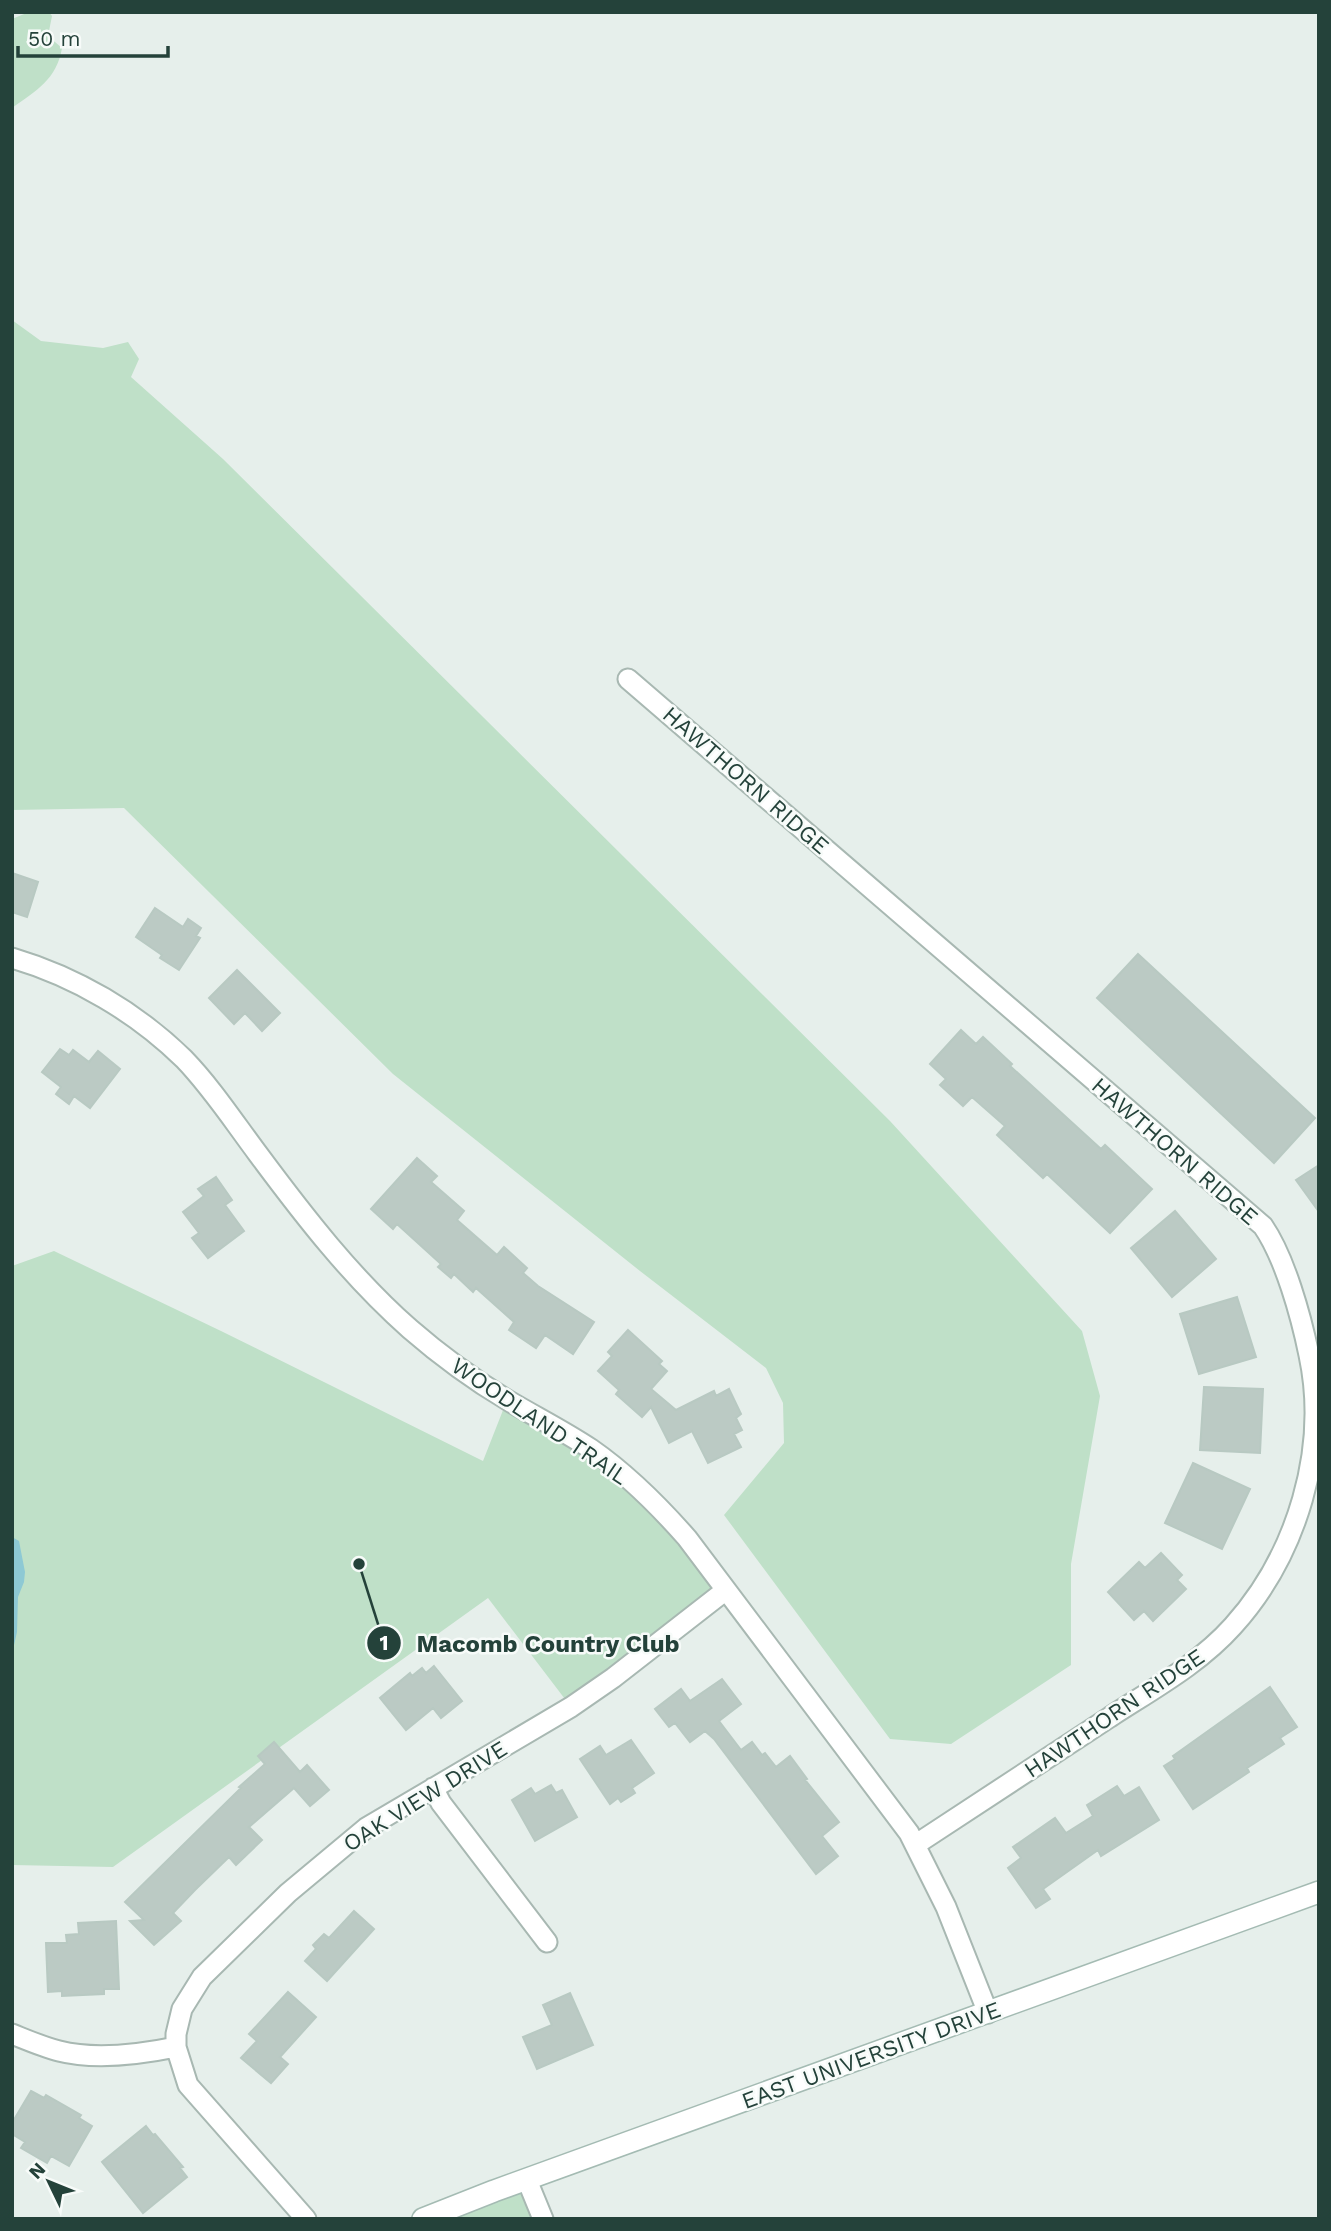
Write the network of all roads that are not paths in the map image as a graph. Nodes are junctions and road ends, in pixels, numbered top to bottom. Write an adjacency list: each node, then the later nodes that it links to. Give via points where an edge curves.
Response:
1 (628, 679): 3 (street, HAWTHORN RIDGE, via 1263,1226)
2 (12, 958): 4 (street, WOODLAND TRAIL, via 102,996 182,1058 210,1087 300,1210 387,1308 449,1361 618,1470 666,1514)
3 (1311, 1328): 6 (street, HAWTHORN RIDGE, via 1315,1424 1310,1466 1287,1541 1247,1610 1190,1665)
4 (726, 1590): 5 (street, OAK VIEW DRIVE, via 571,1707); 6 (street, WOODLAND TRAIL)
5 (433, 1788): 8 (street); 11 (street, OAK VIEW DRIVE, via 339,1849 202,1977 182,2009)
6 (915, 1845): 9 (street, WOODLAND TRAIL, via 946,1907)
7 (1319, 1892): 9 (main road, EAST UNIVERSITY DRIVE)
8 (547, 1942)
9 (988, 2013): 12 (main road, EAST UNIVERSITY DRIVE)
10 (12, 2034): 11 (street, via 75,2054 147,2053)
11 (176, 2047): 13 (street, via 188,2085)
12 (527, 2180): 14 (main road, EAST UNIVERSITY DRIVE); 15 (street)
13 (306, 2219)
14 (423, 2219)
15 (543, 2219)

